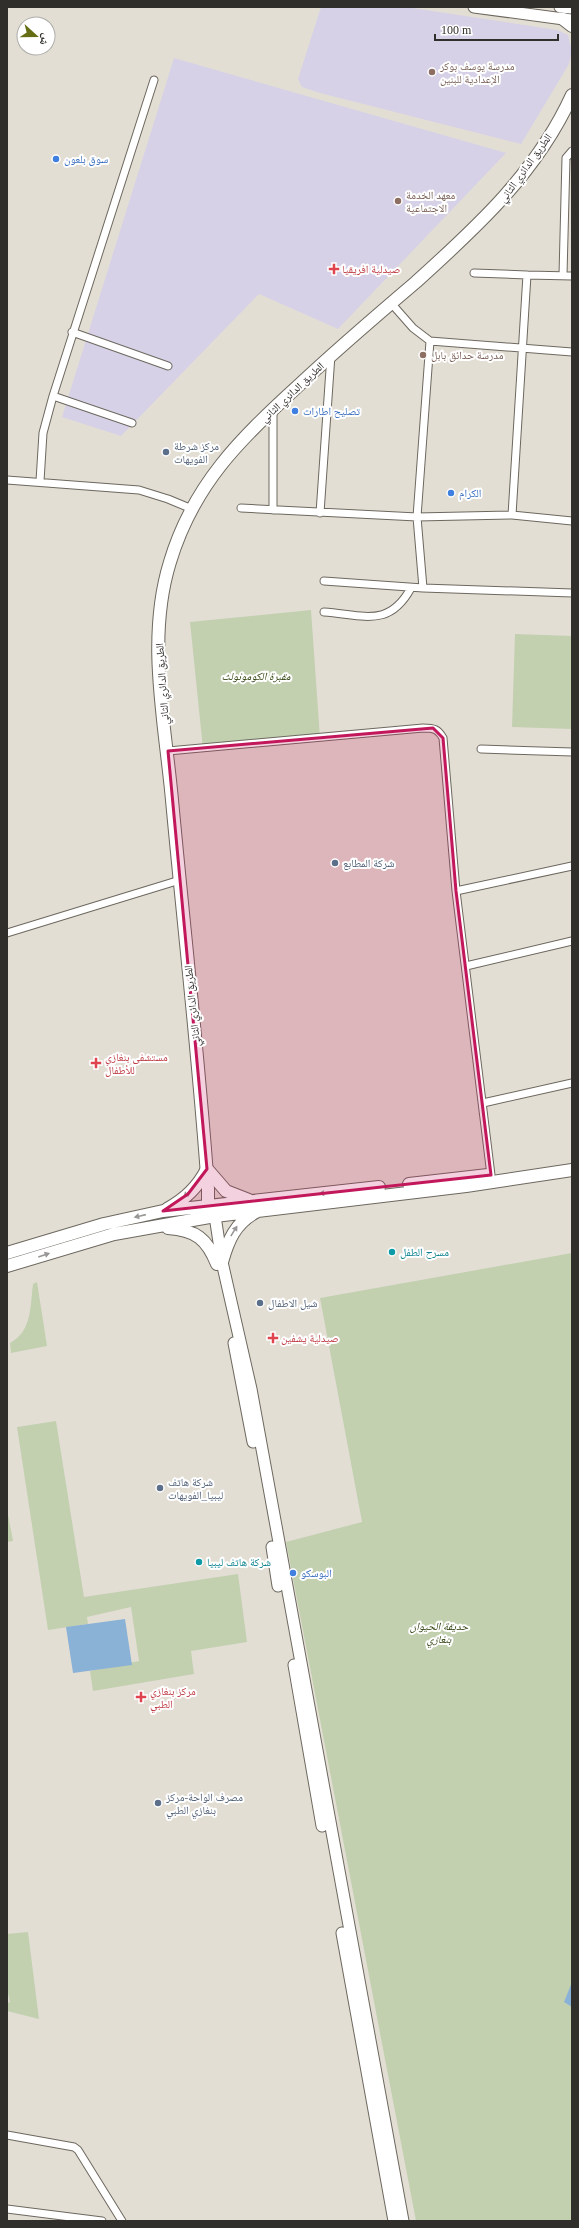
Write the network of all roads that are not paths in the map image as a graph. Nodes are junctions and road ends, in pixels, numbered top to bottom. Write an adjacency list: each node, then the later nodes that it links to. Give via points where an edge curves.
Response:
1 (474, 7): 4 (main road)
2 (560, 7): 3 (main road)
3 (572, 8)
4 (569, 22)
5 (154, 80): 13 (street)
6 (572, 94): 12 (main road, الطريق الدائري الثاني, via 550,135 515,186 468,235)
7 (572, 151): 10 (street, via 566,158)
8 (474, 273): 9 (street)
9 (527, 275): 10 (street); 15 (street)
10 (563, 276): 11 (street)
11 (572, 276)
12 (391, 303): 14 (street, via 413,328); 17 (main road, الطريق الدائري الثاني)
13 (72, 332): 18 (street); 19 (street)
14 (430, 341): 15 (street); 29 (street)
15 (522, 349): 16 (street); 28 (street)
16 (572, 352)
17 (332, 355): 20 (main road, الطريق الدائري الثاني); 27 (street)
18 (168, 366)
19 (53, 396): 21 (street); 23 (street, via 43,433)
20 (273, 409): 25 (main road, الطريق الدائري الثاني, via 223,460); 26 (street)
21 (132, 423)
22 (7, 480): 23 (street)
23 (40, 481): 25 (street, via 138,490)
24 (241, 508): 26 (street)
25 (192, 509): 37 (main road, الطريق الدائري الثاني, via 170,562 161,595 158,670)
26 (273, 510): 27 (street)
27 (320, 513): 29 (street)
28 (512, 515): 29 (street); 30 (street)
29 (417, 518): 33 (street)
30 (572, 521)
31 (324, 581): 32 (street)
32 (411, 588): 33 (street); 35 (street, via 403,601 386,615)
33 (422, 588): 34 (street)
34 (572, 593)
35 (324, 612)
36 (481, 749): 38 (street)
37 (168, 751): 40 (main road, الطريق الدائري الثاني); 41 (street, via 433,728 439,731 443,738)
38 (572, 752)
39 (572, 866): 41 (street)
40 (180, 880): 42 (street); 48 (main road, الطريق الدائري الثاني)
41 (456, 891): 44 (street)
42 (7, 933)
43 (572, 941): 44 (street)
44 (466, 966): 46 (street)
45 (572, 1083): 46 (street)
46 (483, 1103): 50 (street)
47 (572, 1162): 50 (main road)
48 (207, 1169): 51 (main road, via 226,1191); 52 (main road, one-way to 52, via 188,1194); 53 (main road, الطريق الدائري الثاني)
49 (572, 1170): 51 (main road, via 466,1186)
50 (492, 1175): 51 (main road, one-way to 51)
51 (256, 1206): 53 (main road); 56 (main road, one-way to 51, via 231,1235)
52 (163, 1211): 53 (main road); 55 (main road, one-way to 55, via 104,1224)
53 (211, 1211): 54 (main road); 56 (main road)
54 (151, 1227): 56 (main road, via 180,1229 197,1235); 57 (main road, one-way to 54, via 87,1241)
55 (7, 1253)
56 (220, 1263): 59 (main road, via 251,1389)
57 (7, 1266)
58 (7, 2135): 62 (street, via 74,2147)
59 (383, 2136): 63 (main road); 64 (main road)
60 (7, 2209): 61 (street)
61 (102, 2221)
62 (122, 2221)
63 (394, 2221)
64 (402, 2221)

